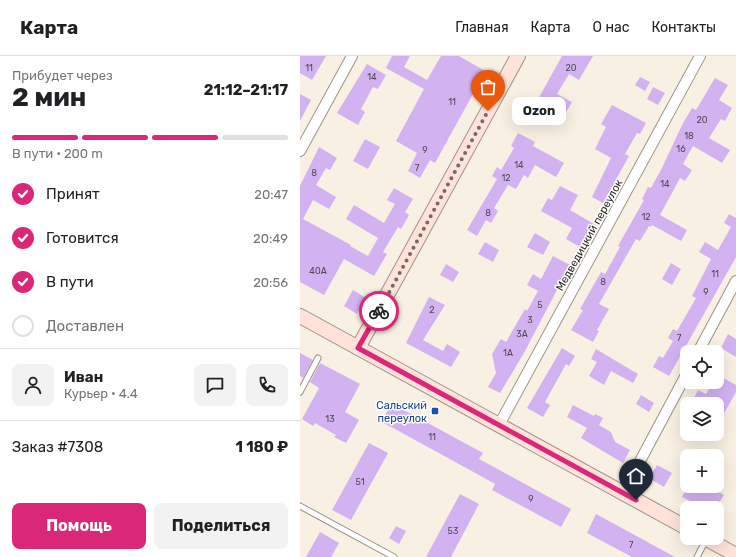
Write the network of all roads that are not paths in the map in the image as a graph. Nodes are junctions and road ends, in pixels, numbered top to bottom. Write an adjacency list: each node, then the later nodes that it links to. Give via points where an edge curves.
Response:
1 (352, 56): 4 (street)
2 (518, 56): 8 (main road)
3 (700, 56): 12 (street, Медведицкий переулок)
4 (300, 151)
5 (736, 281): 7 (street)
6 (300, 316): 8 (main road)
7 (702, 345)
8 (358, 348): 12 (main road)
9 (318, 358): 11 (lane)
10 (680, 386): 13 (street)
11 (300, 392)
12 (499, 425): 13 (main road)
13 (623, 493): 15 (main road)
14 (300, 506): 19 (lane)
15 (680, 524)
16 (703, 545): 20 (lane)
17 (718, 545): 18 (main road)
18 (736, 555)
19 (394, 557)
20 (697, 557)

